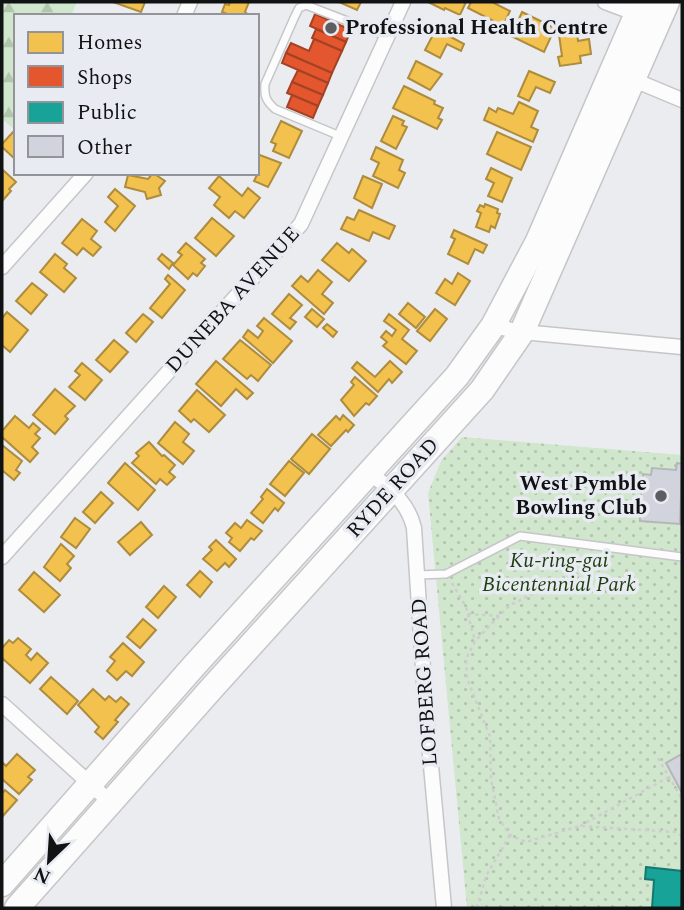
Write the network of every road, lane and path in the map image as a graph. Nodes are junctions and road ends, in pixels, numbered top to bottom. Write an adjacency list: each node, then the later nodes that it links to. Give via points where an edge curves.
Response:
1 (402, 2): 5 (street, DUNEBA AVENUE)
2 (605, 2): 4 (street)
3 (667, 2): 6 (highway, RYDE ROAD)
4 (640, 8): 11 (highway, RYDE ROAD, via 538,240)
5 (386, 36): 8 (street, DUNEBA AVENUE); 8 (lane, via 306,5 295,16 265,84 267,102)
6 (634, 80): 7 (street); 12 (highway, RYDE ROAD)
7 (682, 100)
8 (340, 136): 16 (street, DUNEBA AVENUE, via 309,211 293,234)
9 (84, 175): 10 (street)
10 (2, 267)
11 (493, 326): 12 (street); 14 (highway, RYDE ROAD, via 457,376)
12 (522, 332): 13 (street); 15 (highway, RYDE ROAD, via 482,390)
13 (682, 347)
14 (370, 473): 15 (street, LOFBERG ROAD); 27 (highway, RYDE ROAD)
15 (391, 491): 20 (street, LOFBERG ROAD, via 412,519); 29 (highway, RYDE ROAD)
16 (2, 557)
17 (611, 557): 22 (path, via 510,605)
18 (682, 557): 19 (lane, via 520,536)
19 (446, 574): 20 (lane); 21 (path)
20 (417, 575): 35 (street, LOFBERG ROAD)
21 (468, 614): 22 (path); 23 (path)
22 (499, 616): 23 (path)
23 (475, 641): 31 (path, via 466,659 467,678 490,737 491,779 499,819)
24 (2, 704): 27 (street)
25 (657, 758): 26 (path)
26 (669, 777): 28 (path); 30 (path)
27 (91, 785): 29 (street); 33 (highway, RYDE ROAD)
28 (682, 799)
29 (110, 802): 34 (highway, RYDE ROAD)
30 (580, 826): 31 (path, via 526,842); 32 (path)
31 (510, 835): 36 (path, via 486,876)
32 (682, 836)
33 (2, 884)
34 (17, 908)
35 (444, 908)
36 (477, 908)

